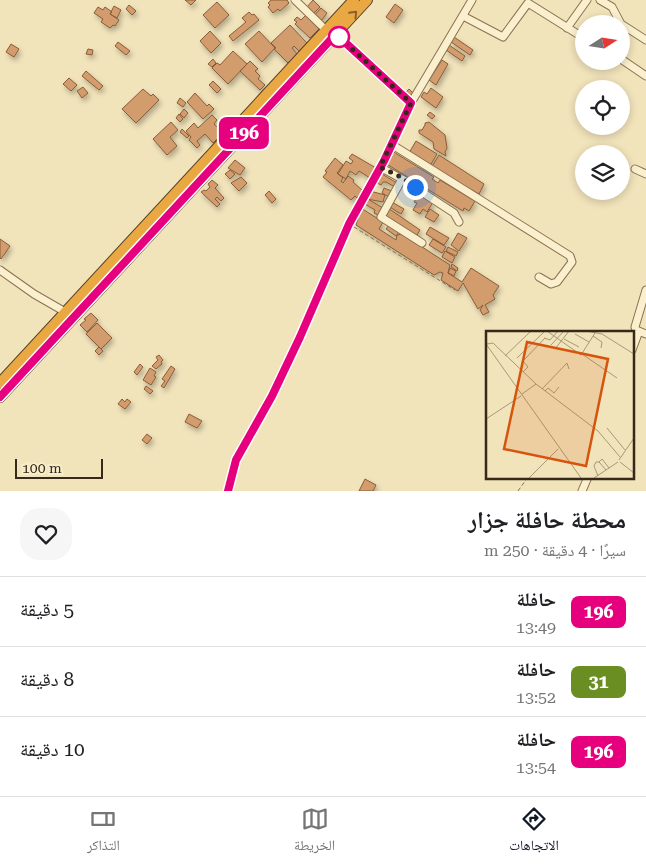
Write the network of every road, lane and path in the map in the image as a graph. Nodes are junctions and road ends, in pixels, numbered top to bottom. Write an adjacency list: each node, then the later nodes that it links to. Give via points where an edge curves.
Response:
1 (295, 0): 11 (street)
2 (354, 0): 11 (highway)
3 (367, 0): 11 (highway, one-way to 3)
4 (472, 0): 8 (street)
5 (587, 0): 9 (street)
6 (600, 0): 7 (street, via 612,7)
7 (616, 15)
8 (464, 16): 9 (street, via 503,37 528,3); 16 (street)
9 (567, 28): 12 (street)
10 (630, 30): 13 (street)
11 (331, 32): 16 (street); 29 (highway); 33 (highway)
12 (575, 33)
13 (646, 40)
14 (630, 65): 15 (street)
15 (646, 76)
16 (411, 103): 17 (street)
17 (391, 144): 18 (street); 26 (street, via 570,256 572,262 557,282 551,284)
18 (380, 167): 21 (street); 23 (street)
19 (636, 168): 20 (street)
20 (646, 174)
21 (402, 179): 22 (street, via 454,213); 24 (street, via 381,217)
22 (459, 222)
23 (349, 224): 27 (path); 36 (street, via 272,396 236,460)
24 (422, 242)
25 (0, 270): 29 (street)
26 (539, 277)
27 (455, 290)
28 (645, 294): 30 (street, via 635,327)
29 (67, 313): 32 (highway)
30 (642, 332): 31 (street)
31 (634, 346)
32 (0, 383)
33 (0, 397)
34 (527, 478): 37 (path)
35 (588, 478): 38 (street)
36 (228, 491)
37 (518, 491)
38 (582, 491)

